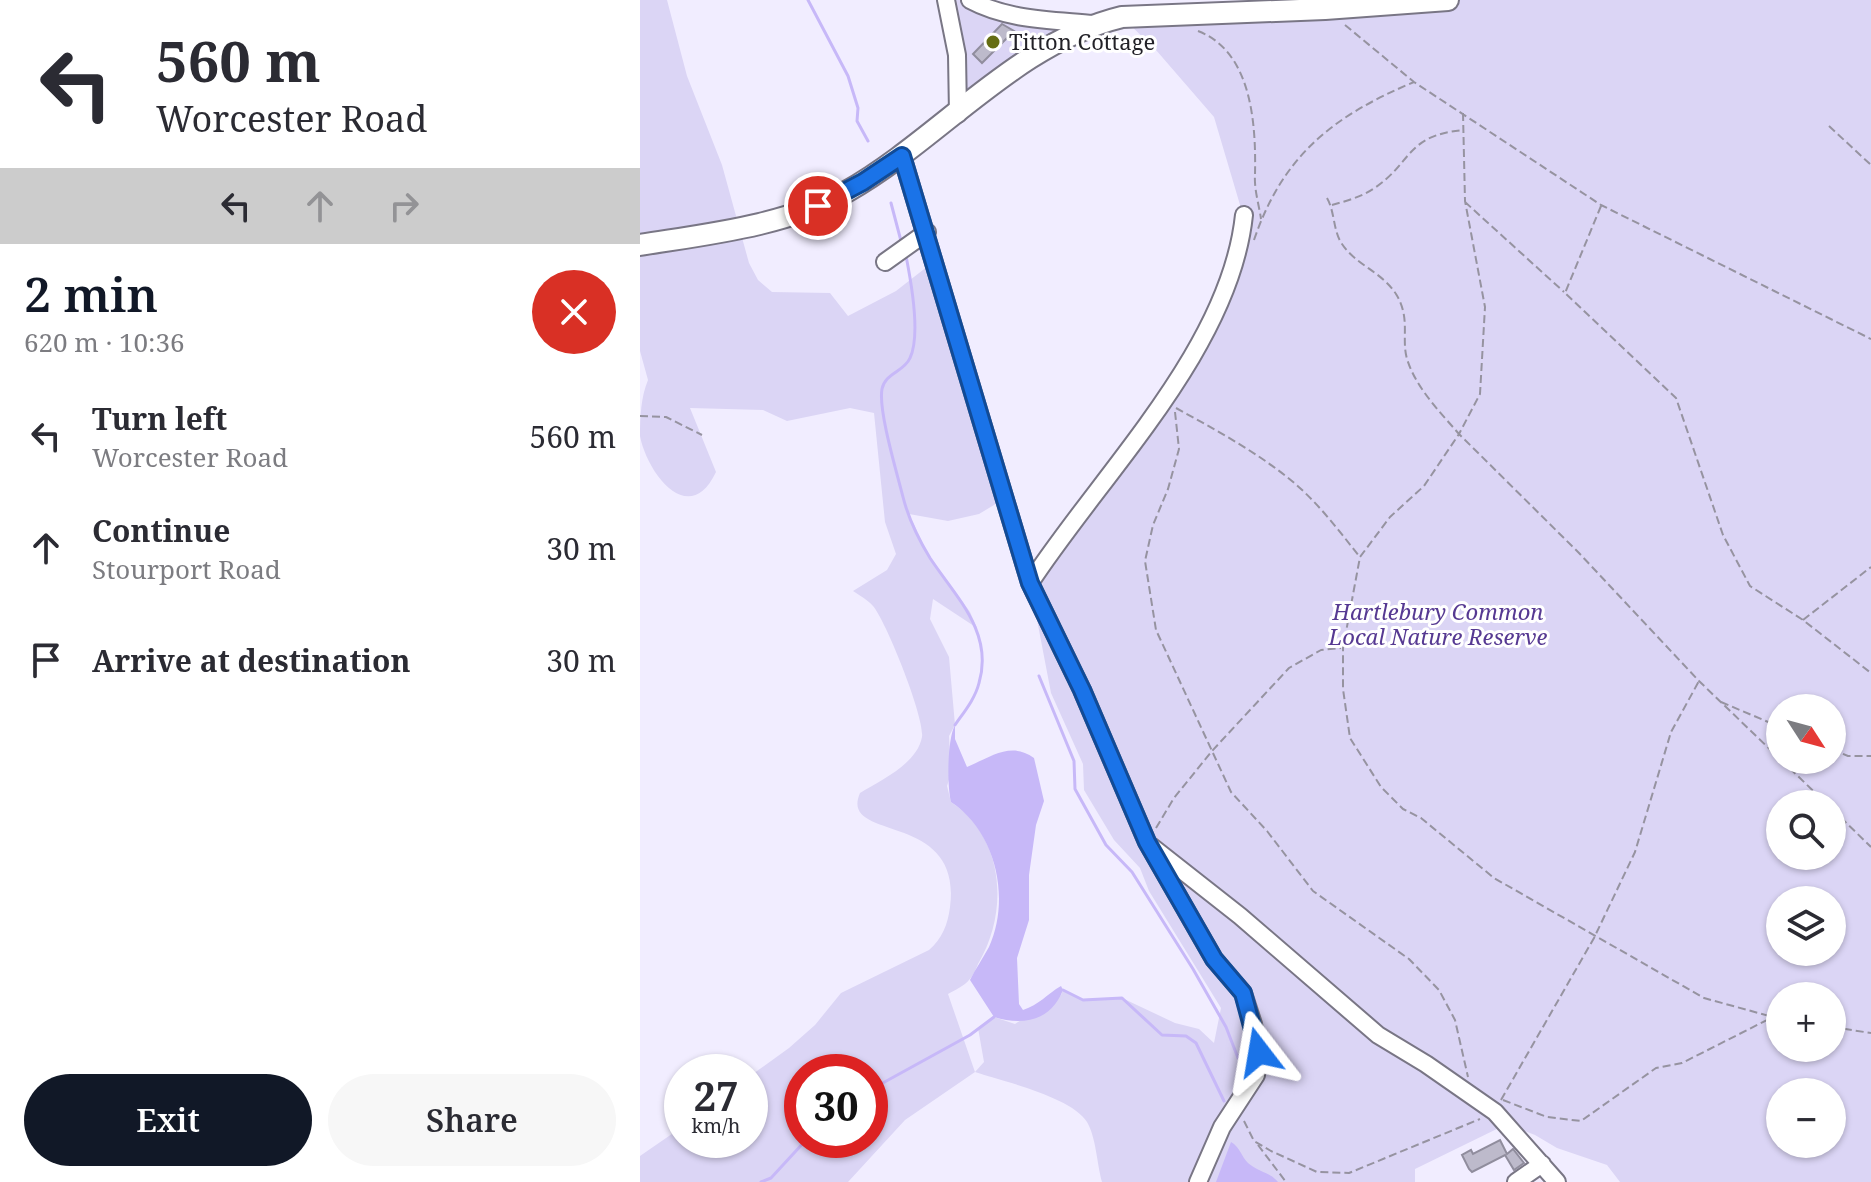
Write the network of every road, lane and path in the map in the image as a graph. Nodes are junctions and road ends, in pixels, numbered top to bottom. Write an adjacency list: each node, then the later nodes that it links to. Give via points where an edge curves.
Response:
1 (946, 0): 11 (street, via 957,55)
2 (970, 0): 7 (street, via 1002,13)
3 (1435, 0): 4 (main road); 6 (main road)
4 (1448, 0)
5 (1290, 5): 6 (main road); 7 (main road, via 1122,17)
6 (1325, 9): 9 (path)
7 (1093, 24): 11 (main road, via 1057,41)
8 (1204, 33): 21 (path, via 1226,50 1245,80)
9 (1414, 82): 10 (path); 21 (path, via 1339,120 1308,145 1283,176)
10 (1463, 113): 13 (path); 19 (path)
11 (958, 114): 14 (main road)
12 (1829, 126): 15 (path)
13 (1464, 130): 17 (path); 18 (path, via 1437,133 1374,188)
14 (897, 159): 22 (street); 24 (main road, via 836,198 797,213)
15 (1871, 165)
16 (1327, 198): 18 (path)
17 (1465, 201): 26 (path); 29 (path, via 1485,307 1480,394)
18 (1331, 205): 29 (path, via 1339,242 1397,295 1407,327 1407,358 1426,396)
19 (1601, 205): 26 (path); 27 (path)
20 (1244, 215): 33 (street, via 1237,253 1197,348)
21 (1261, 219): 23 (path)
22 (927, 232): 25 (street); 33 (street)
23 (1253, 243)
24 (640, 245)
25 (885, 262)
26 (1565, 293): 34 (path, via 1676,398 1723,535 1750,586)
27 (1871, 339)
28 (640, 416): 30 (path, via 666,417)
29 (1459, 434): 31 (path, via 1424,486 1390,517); 37 (path)
30 (702, 435)
31 (1360, 557): 35 (path); 41 (path, via 1288,478 1174,407 1179,449 1145,561 1156,630)
32 (1871, 567): 34 (path)
33 (1030, 583): 47 (street)
34 (1803, 620): 36 (path)
35 (1343, 648): 41 (path, via 1321,650 1289,668); 49 (path, via 1350,738 1381,787 1494,878)
36 (1871, 673)
37 (1699, 681): 38 (path); 49 (path, via 1671,732 1635,852)
38 (1720, 701): 39 (path); 40 (path)
39 (1766, 721)
40 (1766, 745)
41 (1212, 751): 47 (path); 54 (path, via 1231,792 1313,891 1409,959 1439,990 1455,1020 1465,1061 1468,1076)
42 (1846, 755): 43 (path)
43 (1871, 756)
44 (1796, 774): 45 (path)
45 (1812, 790)
46 (1846, 823): 48 (path)
47 (1147, 842): 54 (street, via 1378,1035); 55 (street, via 1214,959 1243,993 1259,1052 1256,1075)
48 (1871, 847)
49 (1594, 938): 50 (path, via 1704,998); 51 (path, via 1502,1099 1547,1117 1581,1121 1656,1068 1682,1063)
50 (1766, 1016)
51 (1766, 1021)
52 (1846, 1029): 53 (path)
53 (1871, 1033)
54 (1460, 1087): 56 (street)
55 (1241, 1100): 57 (path, via 1245,1128); 59 (street, via 1222,1127)
56 (1495, 1112): 57 (path, via 1349,1173 1317,1172); 58 (street)
57 (1254, 1141): 60 (path)
58 (1542, 1164): 61 (street); 62 (street)
59 (1198, 1182)
60 (1286, 1182)
61 (1516, 1182)
62 (1557, 1182)

